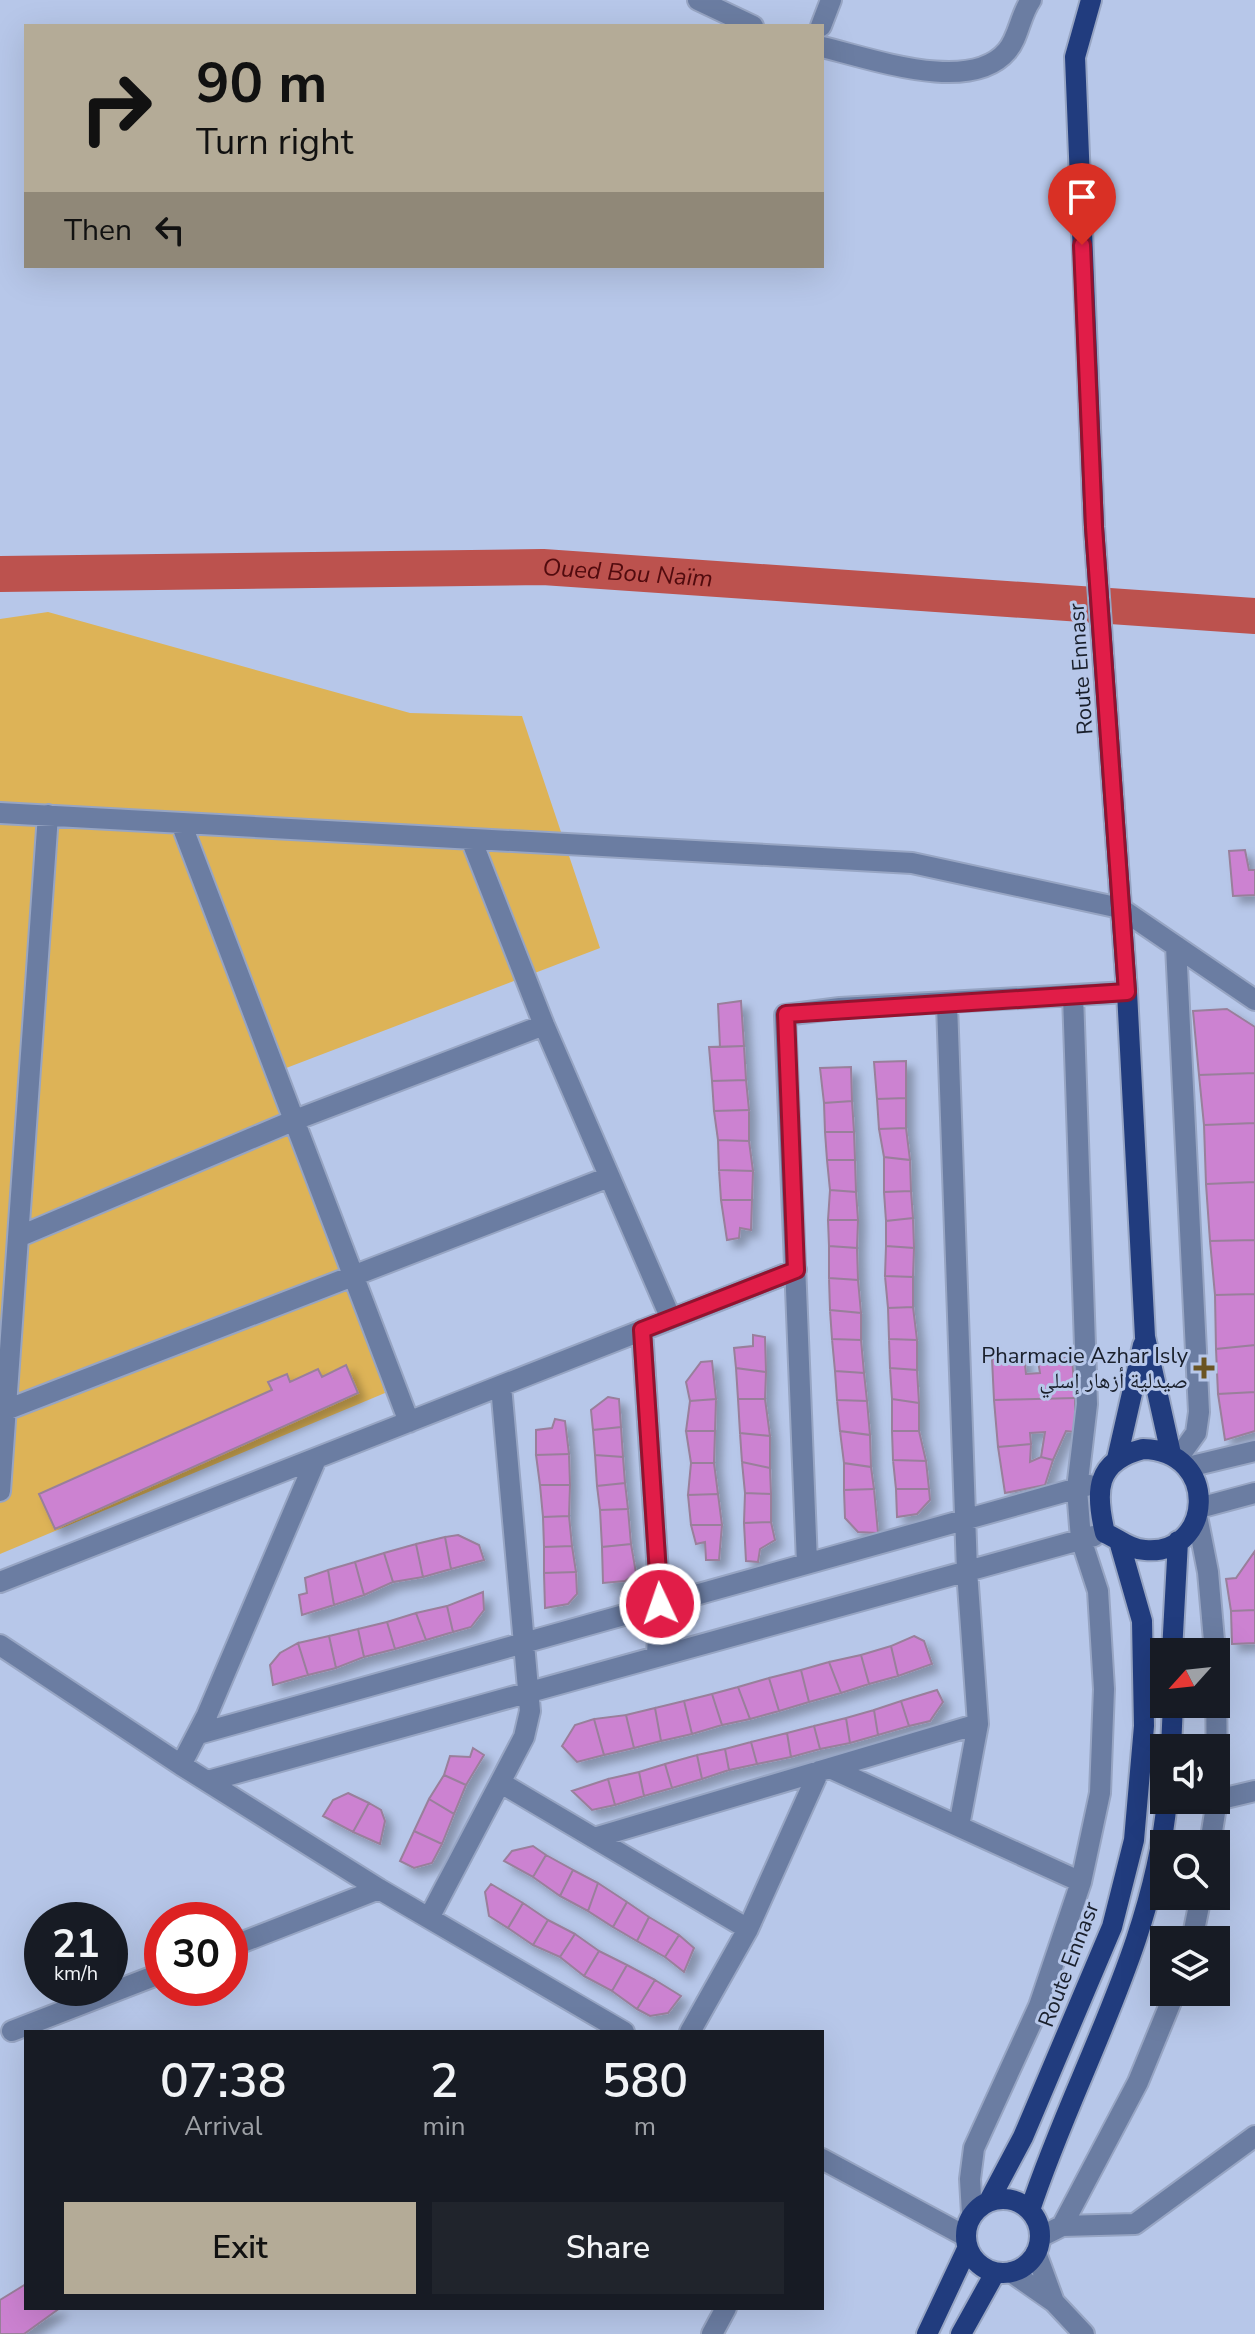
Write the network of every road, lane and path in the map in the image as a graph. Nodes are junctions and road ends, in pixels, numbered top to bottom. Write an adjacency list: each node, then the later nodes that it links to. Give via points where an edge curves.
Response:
1 (698, 0): 5 (street)
2 (831, 0): 6 (street)
3 (1091, 0): 12 (main road, Route Ennasr, via 1075,57 1094,527)
4 (1023, 2): 7 (street, via 1009,50 965,72 944,73)
5 (749, 24)
6 (822, 24)
7 (824, 47)
8 (0, 813): 9 (street)
9 (48, 815): 10 (street); 21 (street)
10 (181, 823): 11 (street); 19 (street)
11 (471, 839): 12 (street, via 912,863); 18 (street)
12 (1120, 908): 13 (street); 14 (main road, Route Ennasr)
13 (1176, 946): 16 (street); 33 (street, via 1199,1412 1196,1433)
14 (1127, 992): 15 (street); 26 (main road, Route Ennasr)
15 (1073, 995): 17 (street); 35 (street, via 1087,1404)
16 (1255, 1000)
17 (947, 1004): 22 (street, via 785,1015); 39 (street)
18 (544, 1025): 19 (street); 20 (street)
19 (295, 1120): 21 (street); 23 (street)
20 (609, 1177): 23 (street); 24 (street)
21 (18, 1237): 28 (street)
22 (796, 1270): 24 (street); 43 (street)
23 (354, 1276): 28 (street); 29 (street)
24 (671, 1319): 25 (street)
25 (642, 1330): 27 (street); 46 (street)
26 (1145, 1337): 32 (main road, Route Ennasr); 33 (main road, Route Ennasr)
27 (501, 1386): 29 (street); 49 (street)
28 (6, 1410): 36 (street)
29 (409, 1422): 31 (street)
30 (1255, 1451): 33 (street)
31 (316, 1459): 45 (street); 54 (street)
32 (1117, 1459): 33 (main road, via 1143,1449); 34 (main road)
33 (1179, 1460): 38 (main road, via 1196,1480)
34 (1101, 1482): 35 (street); 40 (main road, via 1099,1508)
35 (1077, 1489): 39 (street); 41 (street)
36 (0, 1491)
37 (1255, 1493): 38 (street)
38 (1198, 1512): 42 (main road); 48 (street)
39 (966, 1519): 43 (street); 44 (street)
40 (1112, 1537): 41 (street); 42 (main road, via 1143,1550); 76 (main road, Route Ennasr, via 1142,1621 1144,1726 1134,1840 1112,1927 1023,2137)
41 (1081, 1539): 44 (street); 64 (street, via 1098,1591 1104,1689 1100,1793)
42 (1178, 1541): 47 (main road)
43 (807, 1563): 46 (street)
44 (967, 1571): 51 (street); 53 (street)
45 (0, 1582)
46 (660, 1604): 49 (street); 51 (street)
47 (1173, 1638)
48 (1214, 1638)
49 (526, 1641): 52 (street); 54 (street)
50 (0, 1645): 55 (street)
51 (657, 1654): 52 (street)
52 (526, 1690): 57 (street); 58 (street, via 528,1726)
53 (978, 1724): 56 (street); 62 (street)
54 (198, 1734): 55 (street)
55 (181, 1765): 57 (street)
56 (824, 1770): 62 (street); 63 (street); 67 (street)
57 (208, 1781): 65 (street)
58 (501, 1783): 63 (street); 66 (street)
59 (1255, 1791): 60 (street)
60 (1230, 1797)
61 (1166, 1814): 77 (main road, via 1139,1937)
62 (959, 1826): 64 (street)
63 (594, 1838): 67 (street)
64 (1081, 1882): 78 (street, via 1039,2006 974,2148)
65 (379, 1889): 66 (street); 68 (street)
66 (430, 1916): 71 (street)
67 (748, 1929): 72 (street)
68 (248, 1940)
69 (144, 1980): 73 (street)
70 (1169, 2006): 79 (street, via 1138,2082)
71 (621, 2030)
72 (691, 2030)
73 (12, 2031)
74 (1255, 2136): 79 (street, via 1135,2224)
75 (824, 2160): 80 (street)
76 (989, 2201): 77 (main road, via 1008,2199); 78 (main road)
77 (1030, 2210): 81 (main road, via 1038,2223)
78 (972, 2214): 80 (main road)
79 (1062, 2226): 81 (street)
80 (966, 2242): 82 (main road, via 978,2264); 86 (main road)
81 (1038, 2245): 82 (main road, via 1023,2267); 83 (street)
82 (1003, 2273): 83 (street); 87 (main road)
83 (1054, 2302): 88 (street)
84 (725, 2310): 85 (street)
85 (712, 2334)
86 (927, 2334)
87 (961, 2334)
88 (1084, 2334)

